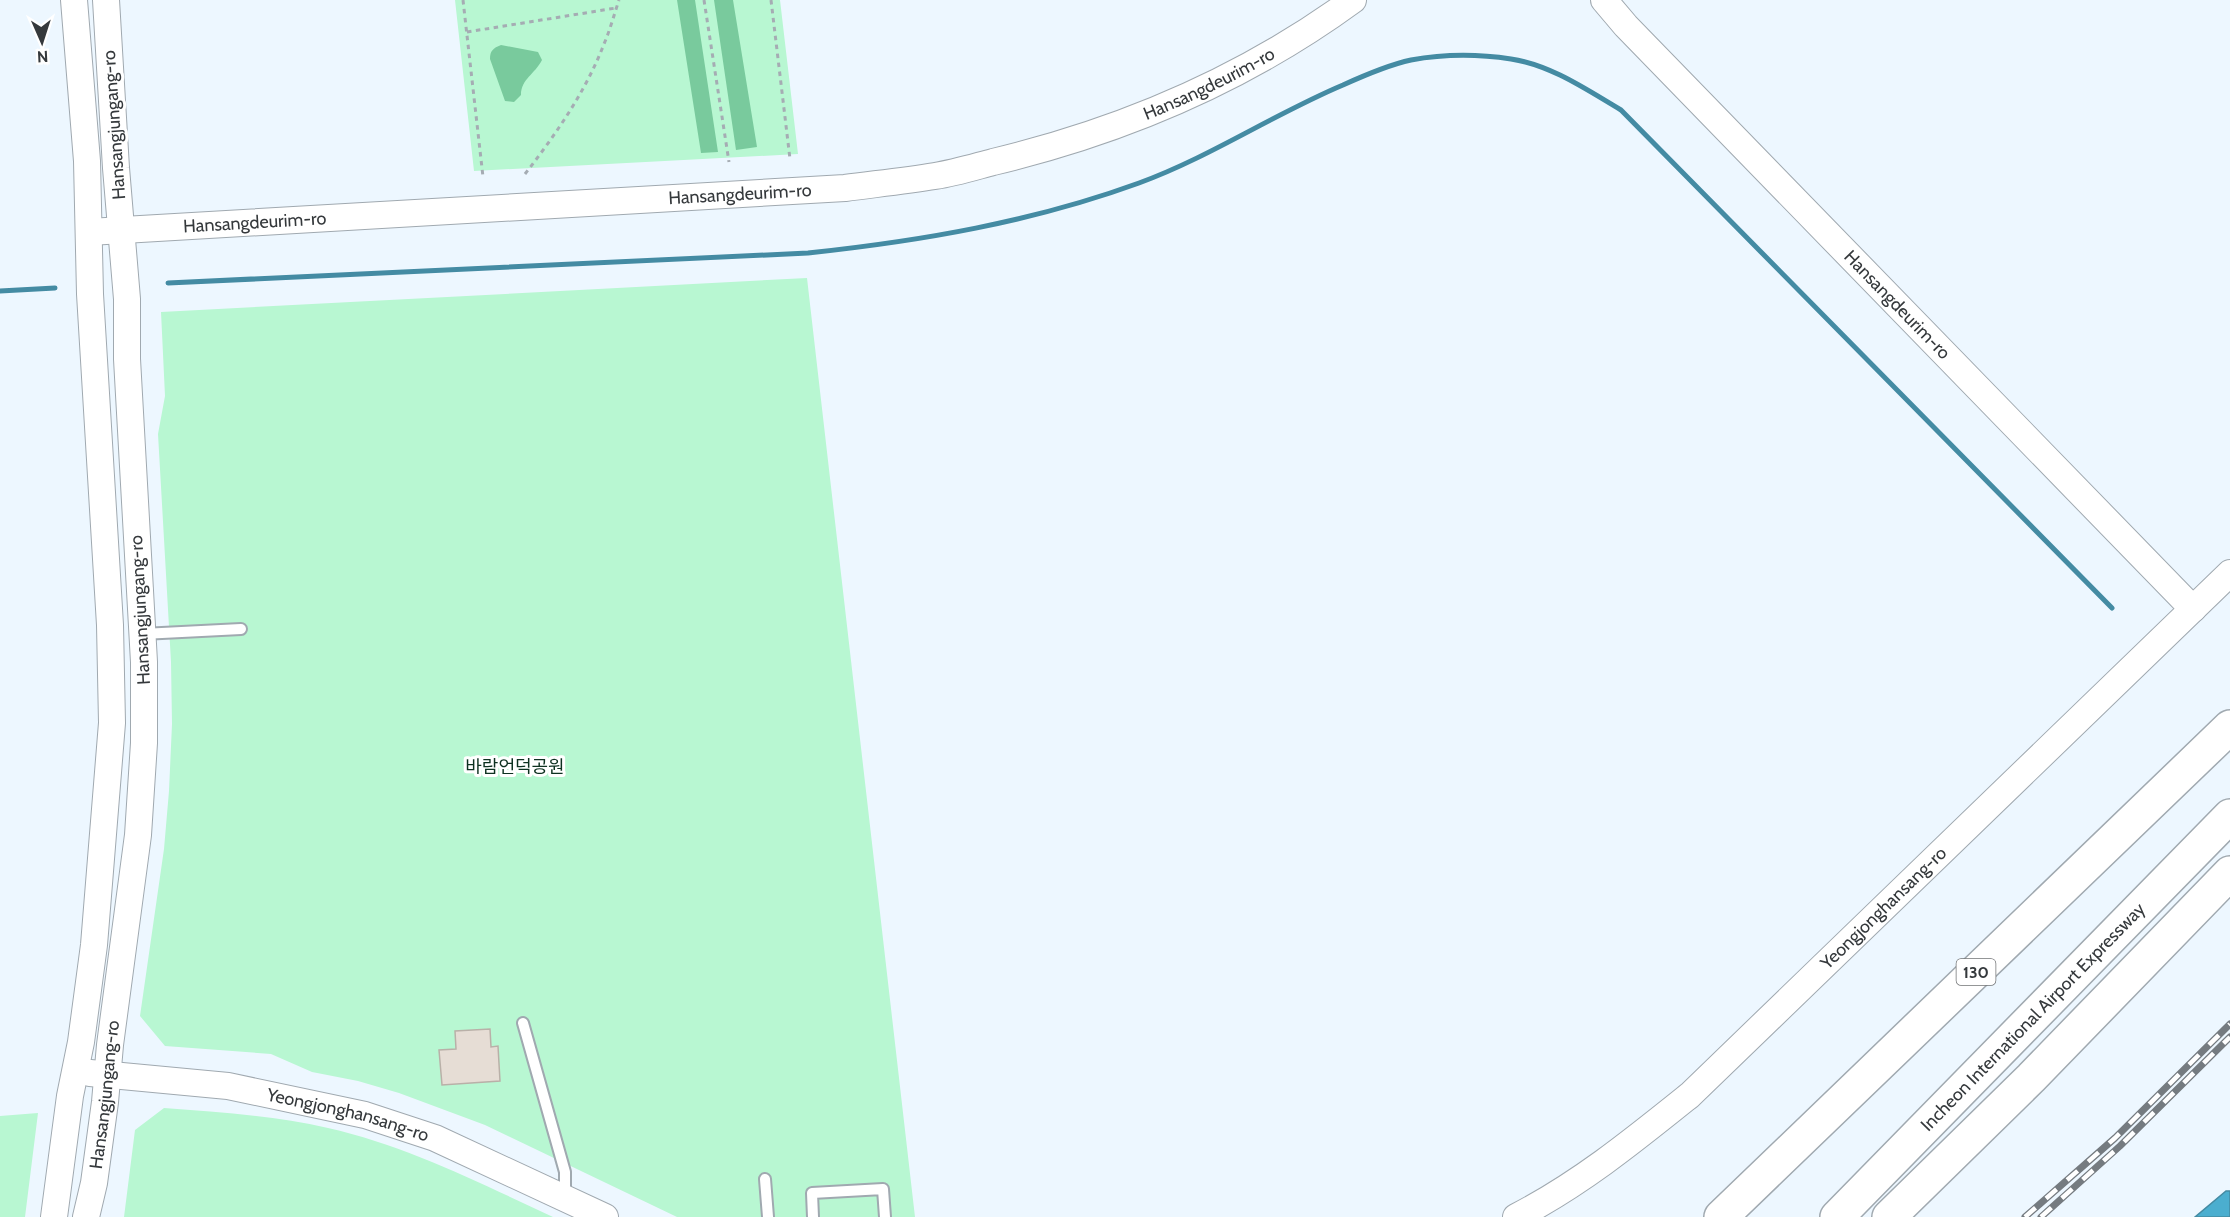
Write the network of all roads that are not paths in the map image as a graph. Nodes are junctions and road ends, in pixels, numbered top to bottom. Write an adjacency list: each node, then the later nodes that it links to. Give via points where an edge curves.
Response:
1 (74, 0): 6 (street, Hansangjungang-ro)
2 (106, 0): 5 (street, Hansangjungang-ro)
3 (1353, 0): 5 (street, Hansangdeurim-ro, via 1267,56 1131,121 1051,148 936,176 844,188)
4 (1604, 0): 8 (street, Hansangdeurim-ro)
5 (121, 230): 6 (street, Hansangdeurim-ro); 10 (street, Hansangjungang-ro)
6 (89, 232): 15 (street, Hansangjungang-ro, via 112,723 94,945)
7 (2230, 573): 8 (street, Yeongjonghansang-ro)
8 (2193, 609): 27 (street, Yeongjonghansang-ro, via 1690,1095 1598,1168)
9 (241, 629): 10 (lane)
10 (142, 634): 16 (street, Hansangjungang-ro, via 144,743 138,835)
11 (2230, 727): 28 (highway, 130)
12 (2230, 816): 29 (highway, Incheon International Airport Expressway)
13 (2230, 873): 17 (highway)
14 (523, 1023): 19 (lane, via 565,1172)
15 (75, 1071): 16 (street, Yeongjonghansang-ro); 20 (street, Hansangjungang-ro)
16 (107, 1075): 19 (street, Yeongjonghansang-ro, via 228,1086 365,1115 435,1138); 21 (street, Hansangjungang-ro)
17 (2031, 1078): 30 (highway); 31 (highway)
18 (765, 1179): 23 (lane)
19 (565, 1198): 22 (street, Yeongjonghansang-ro)
20 (54, 1217)
21 (87, 1217)
22 (604, 1217)
23 (768, 1217)
24 (804, 1217): 25 (lane)
25 (813, 1217): 26 (lane, via 812,1193 883,1189)
26 (885, 1217)
27 (1516, 1217)
28 (1721, 1217)
29 (1837, 1217)
30 (1889, 1217)
31 (1913, 1217)

